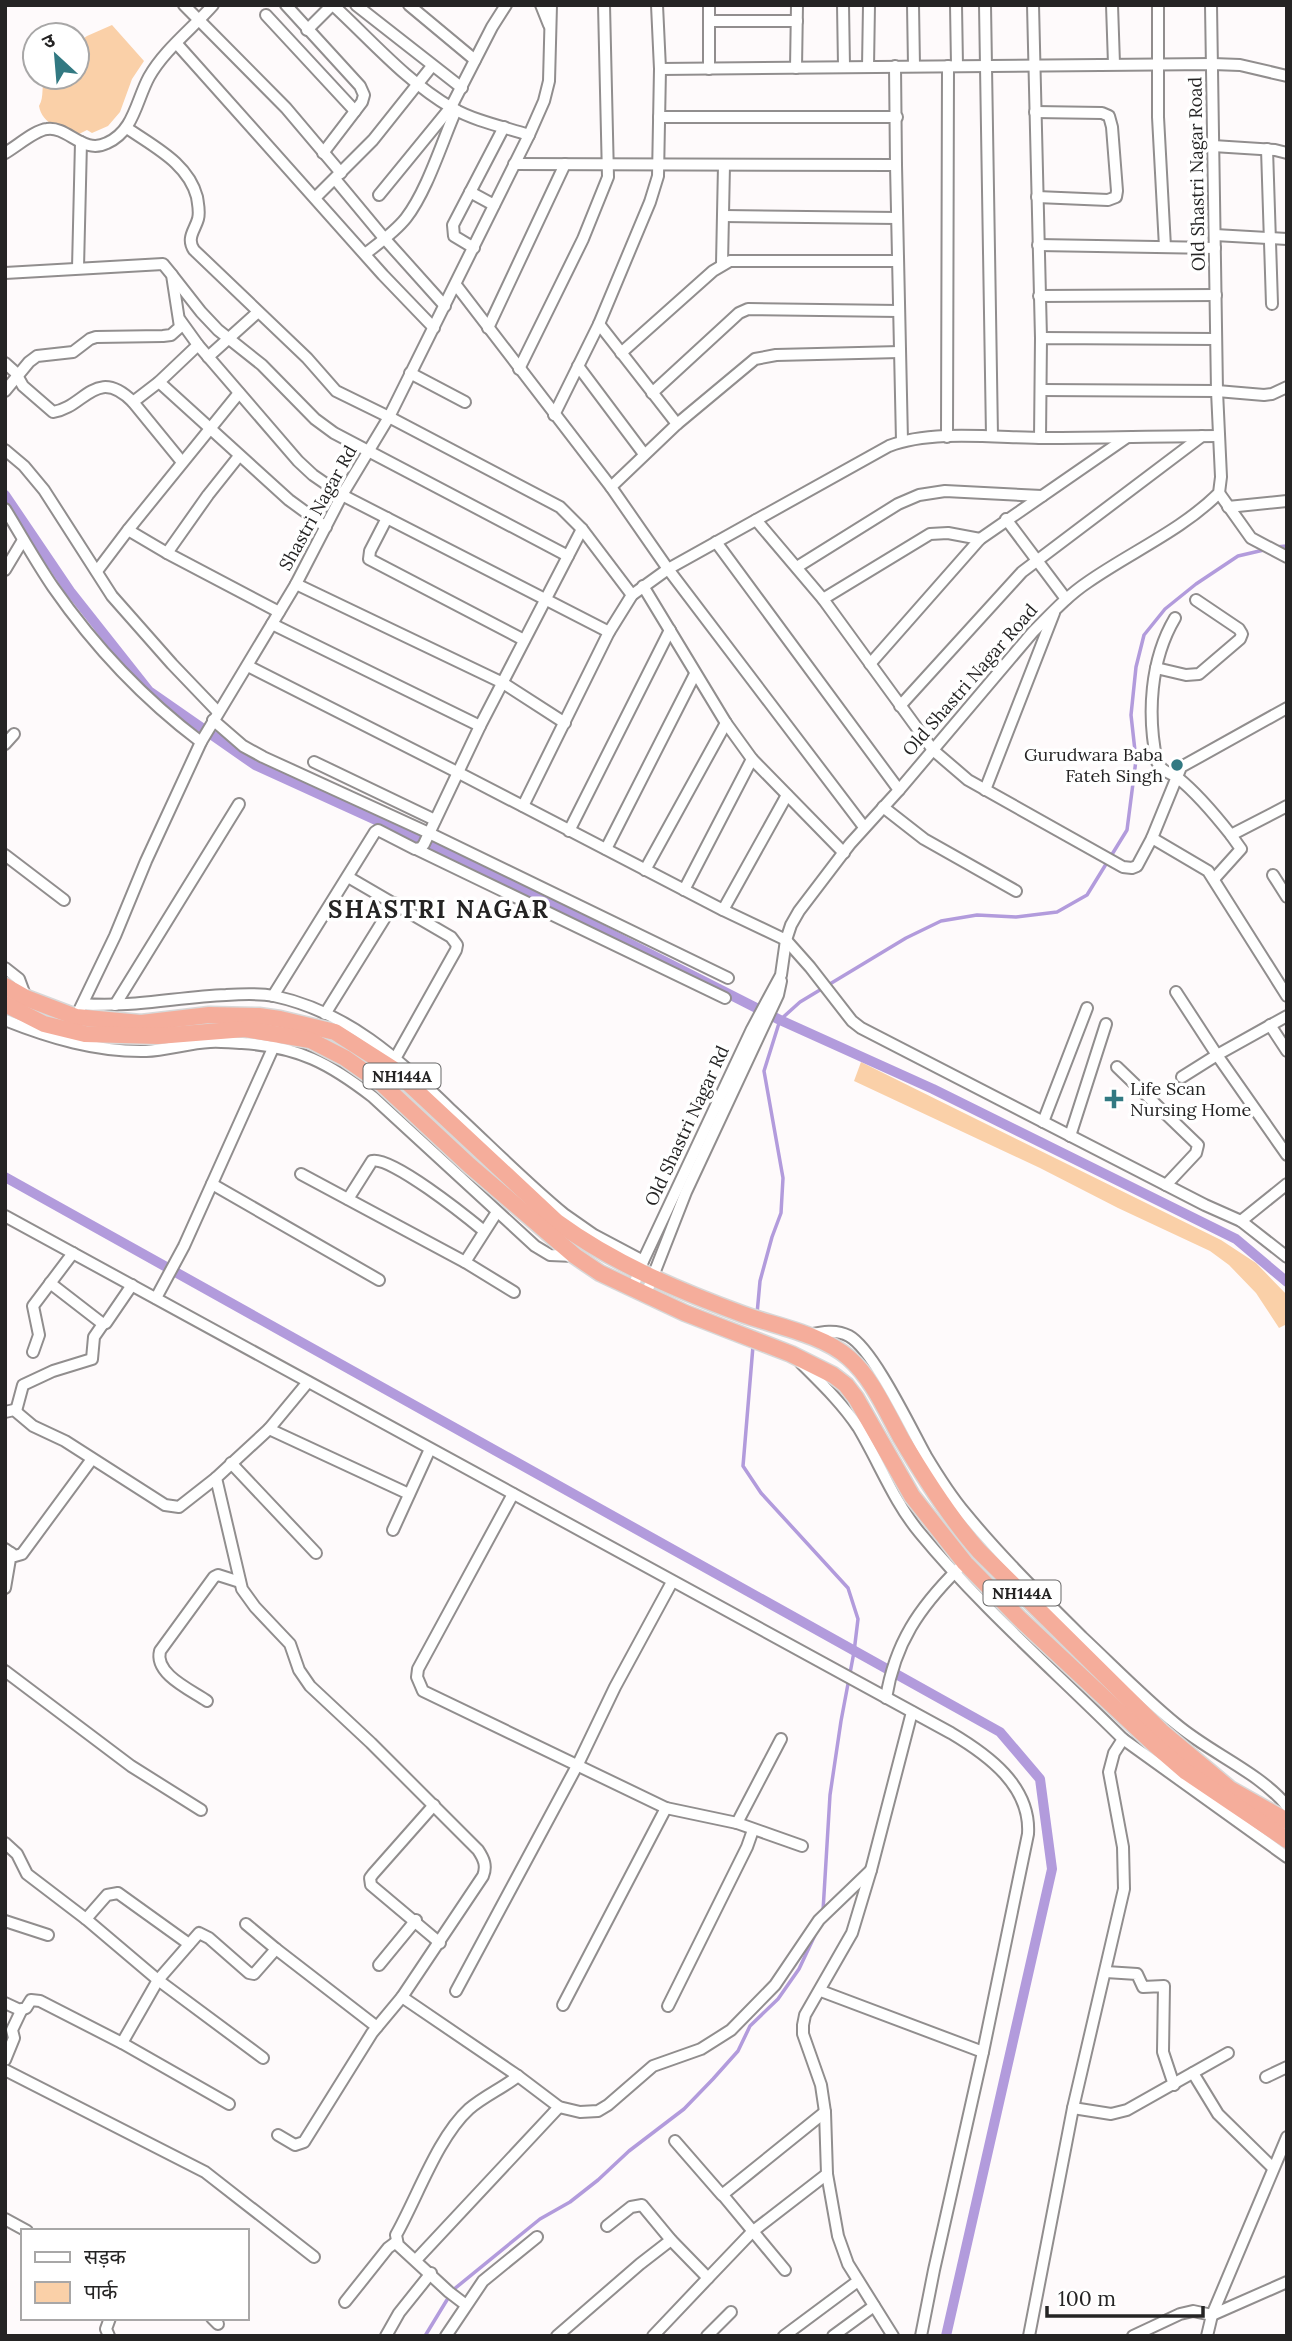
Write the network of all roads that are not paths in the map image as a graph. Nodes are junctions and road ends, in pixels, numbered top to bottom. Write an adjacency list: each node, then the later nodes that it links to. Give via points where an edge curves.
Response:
1 (184, 5): 27 (street)
2 (213, 5): 27 (street)
3 (286, 5): 29 (street)
4 (332, 5): 29 (street); 47 (street)
5 (356, 5): 34 (street)
6 (409, 5): 31 (street)
7 (490, 5): 23 (street)
8 (541, 5): 28 (street)
9 (551, 5): 28 (street, Shastri Nagar Rd)
10 (604, 5): 63 (street)
11 (657, 5): 44 (street)
12 (709, 5): 25 (street)
13 (797, 5): 26 (street)
14 (844, 5): 36 (street)
15 (869, 5): 41 (street)
16 (913, 5): 38 (street)
17 (956, 5): 39 (street)
18 (985, 5): 40 (street)
19 (1033, 5): 42 (street)
20 (1112, 5): 32 (street)
21 (1158, 5): 35 (street)
22 (1211, 5): 33 (street, Old Shastri Nagar Road)
23 (503, 9): 31 (street)
24 (266, 15): 50 (street)
25 (710, 21): 26 (street); 45 (street)
26 (797, 21): 43 (street)
27 (199, 22): 30 (street); 61 (street, via 286,108)
28 (551, 28): 56 (street, Shastri Nagar Rd, via 549,81)
29 (307, 30): 50 (street, via 363,90)
30 (177, 44): 55 (street, via 150,75); 72 (street)
31 (475, 60): 48 (street)
32 (1114, 64): 35 (street); 42 (street)
33 (1213, 64): 35 (street); 46 (street); 58 (street, Old Shastri Nagar Road)
34 (432, 65): 47 (street); 48 (street)
35 (1158, 65): 82 (street)
36 (844, 66): 41 (street); 43 (street)
37 (895, 66): 38 (street); 41 (street); 53 (street)
38 (914, 66): 39 (street)
39 (953, 66): 40 (street); 128 (street)
40 (986, 66): 42 (street); 125 (street)
41 (868, 67)
42 (1034, 67): 51 (street)
43 (796, 68): 45 (street)
44 (660, 69): 45 (street); 52 (street)
45 (709, 69)
46 (1287, 76)
47 (418, 84): 49 (street); 69 (street)
48 (462, 88): 49 (street)
49 (454, 108): 54 (street); 71 (street); 81 (street, via 410,211)
50 (355, 111): 61 (street)
51 (1035, 112): 73 (street); 73 (street, via 1110,116 1117,191 1116,197 1108,200)
52 (659, 117): 53 (street); 66 (street)
53 (897, 117): 68 (street)
54 (504, 127): 56 (street); 70 (street)
55 (127, 128): 57 (street, via 106,144); 95 (street, via 184,171 199,212 191,245)
56 (530, 135): 64 (street, Shastri Nagar Rd)
57 (80, 142): 60 (street, via 46,129); 87 (street)
58 (1213, 146): 59 (street); 77 (street, Old Shastri Nagar Road)
59 (1267, 149): 62 (street); 78 (street)
60 (5, 153)
61 (323, 153): 69 (street)
62 (1287, 153)
63 (610, 163): 65 (street); 66 (street); 109 (street, via 592,219)
64 (514, 164): 65 (street); 74 (street, Shastri Nagar Rd)
65 (565, 164): 99 (street)
66 (660, 164): 67 (street); 98 (street, via 650,202)
67 (724, 165): 68 (street); 75 (street)
68 (896, 165): 76 (street)
69 (338, 176): 72 (street); 81 (street)
70 (470, 192): 74 (street); 83 (street, via 452,231)
71 (379, 195)
72 (316, 197): 81 (street)
73 (1037, 197): 80 (street)
74 (494, 205): 83 (street, Shastri Nagar Rd)
75 (723, 216): 76 (street); 86 (street)
76 (897, 218): 85 (street)
77 (1215, 235): 78 (street); 84 (street, Old Shastri Nagar Road)
78 (1270, 238): 79 (street); 93 (street)
79 (1287, 239)
80 (1038, 245): 82 (street); 92 (street)
81 (374, 246): 96 (street); 96 (street)
82 (1165, 247): 84 (street)
83 (474, 248): 90 (street, Shastri Nagar Rd)
84 (1215, 248): 91 (street, Old Shastri Nagar Road)
85 (898, 261): 86 (street, via 738,259); 94 (street)
86 (722, 264): 105 (street)
87 (78, 268): 88 (street); 89 (street, via 157,263)
88 (5, 273)
89 (172, 275): 97 (street); 101 (street)
90 (456, 285): 96 (street, Shastri Nagar Rd); 99 (street)
91 (1216, 295): 92 (street); 102 (street, Old Shastri Nagar Road)
92 (1039, 296): 100 (street)
93 (1272, 304)
94 (899, 311): 104 (street); 118 (street, via 748,309)
95 (258, 313): 101 (street); 122 (street, via 336,391)
96 (439, 317): 110 (street, Shastri Nagar Rd)
97 (180, 320): 103 (street); 111 (street, via 180,327 171,334 94,337 67,354 37,356)
98 (599, 324): 105 (street); 108 (street)
99 (488, 328): 109 (street)
100 (1041, 338): 102 (street); 114 (street)
101 (229, 339): 106 (street); 133 (street, via 315,419)
102 (1216, 340): 116 (street, Old Shastri Nagar Road)
103 (198, 345): 106 (street); 112 (street)
104 (900, 352): 123 (street, via 765,355 745,366); 131 (street)
105 (621, 353): 118 (street)
106 (208, 357): 117 (street)
107 (5, 363): 111 (street)
108 (578, 366): 121 (street); 134 (street)
109 (519, 369): 121 (street)
110 (410, 373): 120 (street); 122 (street, Shastri Nagar Rd)
111 (18, 376): 115 (street); 119 (street, via 53,412 106,388 122,391)
112 (159, 382): 119 (street); 124 (street)
113 (1287, 387): 116 (street, via 1264,395)
114 (1041, 390): 116 (street); 129 (street)
115 (5, 391)
116 (1217, 391): 127 (street, Old Shastri Nagar Road)
117 (239, 393): 124 (street); 139 (street, via 305,468)
118 (652, 393): 123 (street)
119 (132, 402): 136 (street)
120 (465, 402)
121 (554, 415): 137 (street)
122 (389, 417): 133 (street, Shastri Nagar Rd); 148 (street, via 549,500)
123 (677, 424): 134 (street)
124 (209, 428): 135 (street); 136 (street)
125 (992, 436): 128 (street); 129 (street)
126 (1202, 436): 127 (street); 130 (street); 156 (street)
127 (1218, 436): 138 (street, Old Shastri Nagar Road)
128 (947, 437): 131 (street)
129 (1040, 438): 130 (street)
130 (1126, 438): 140 (street)
131 (902, 441): 146 (street)
132 (5, 450): 160 (street, via 44,490)
133 (370, 452): 139 (street, Shastri Nagar Rd); 154 (street)
134 (644, 454): 137 (street)
135 (239, 456): 147 (street); 153 (street)
136 (183, 462): 149 (street)
137 (611, 487): 158 (street)
138 (1219, 494): 142 (street); 165 (street, Old Shastri Nagar Road)
139 (342, 495): 144 (street); 147 (street, Shastri Nagar Rd)
140 (1042, 496): 145 (street); 157 (street, via 945,491 919,495)
141 (1287, 501): 142 (street)
142 (1228, 507): 155 (street, via 1251,538)
143 (5, 509): 151 (street)
144 (387, 518): 166 (street); 174 (street, via 369,559)
145 (1006, 519): 150 (street); 156 (street)
146 (756, 520): 152 (street); 157 (street)
147 (326, 527): 161 (street, Shastri Nagar Rd)
148 (582, 529): 154 (street); 163 (street)
149 (128, 530): 153 (street); 160 (street)
150 (980, 539): 164 (street, via 930,534); 175 (street)
151 (23, 540): 159 (street); 185 (street, via 69,609 160,710)
152 (716, 542): 158 (street); 193 (street)
153 (167, 553): 169 (street)
154 (568, 556): 166 (street)
155 (1287, 558)
156 (1037, 560): 165 (street); 180 (street)
157 (797, 567): 164 (street)
158 (668, 569): 162 (street); 201 (street)
159 (5, 570)
160 (97, 571): 185 (street)
161 (296, 584): 169 (street, Shastri Nagar Rd); 179 (street)
162 (643, 586): 163 (street); 172 (street)
163 (632, 595): 173 (street)
164 (822, 599): 175 (street)
165 (1066, 599): 168 (street, Old Shastri Nagar Road)
166 (546, 600): 173 (street); 174 (street)
167 (1196, 600): 177 (street, via 1239,629 1240,639 1199,674)
168 (1055, 609): 188 (street, Old Shastri Nagar Road); 194 (street)
169 (278, 612): 171 (street, Shastri Nagar Rd)
170 (1175, 618): 177 (street)
171 (272, 624): 176 (street, Shastri Nagar Rd); 184 (street)
172 (670, 630): 178 (street); 202 (street)
173 (608, 632): 182 (street)
174 (524, 640): 179 (street)
175 (870, 664): 180 (street)
176 (248, 666): 185 (street, Shastri Nagar Rd); 191 (street)
177 (1156, 668): 192 (street, via 1155,754 1164,772)
178 (695, 674): 183 (street); 206 (street)
179 (502, 683): 182 (street); 184 (street)
180 (900, 706): 188 (street)
181 (1287, 708): 192 (street, via 1187,763)
182 (565, 723): 197 (street)
183 (726, 723): 189 (street); 209 (street)
184 (480, 726): 191 (street)
185 (209, 727): 205 (street); 232 (street, Shastri Nagar Rd)
186 (14, 734): 187 (street)
187 (5, 744)
188 (933, 750): 193 (street, Old Shastri Nagar Road); 194 (street)
189 (752, 759): 195 (street); 213 (street)
190 (314, 762): 200 (street)
191 (457, 772): 197 (street); 200 (street)
192 (1176, 776): 203 (street); 204 (street)
193 (899, 790): 199 (street, Old Shastri Nagar Road)
194 (985, 790): 204 (street, via 1122,867 1137,866)
195 (787, 795): 207 (street); 218 (street)
196 (239, 804): 230 (street)
197 (523, 806): 202 (street)
198 (1287, 806): 203 (street)
199 (883, 807): 201 (street, Old Shastri Nagar Road); 214 (street, via 924,839)
200 (435, 820): 205 (street)
201 (864, 827): 207 (street, Old Shastri Nagar Road)
202 (569, 831): 206 (street)
203 (1231, 835): 212 (street, via 1241,849)
204 (1152, 838): 212 (street, via 1200,865)
205 (425, 841): 211 (street, via 377,831); 221 (street); 228 (street)
206 (606, 849): 209 (street)
207 (844, 853): 219 (street, Old Shastri Nagar Road, via 799,911)
208 (5, 855): 216 (street)
209 (645, 870): 213 (street)
210 (1273, 876): 215 (street)
211 (348, 877): 217 (street); 225 (street)
212 (1214, 879): 226 (street)
213 (684, 890): 218 (street)
214 (1016, 891)
215 (1287, 897)
216 (64, 900)
217 (394, 904): 233 (street); 241 (street, via 457,944)
218 (723, 910): 219 (street)
219 (786, 940): 224 (street, Old Shastri Nagar Road); 245 (street, via 852,1021 870,1034)
220 (5, 968): 227 (street, via 19,979)
221 (728, 978)
222 (5, 986): 227 (highway, NH144A)
223 (1176, 992): 240 (street)
224 (774, 995): 243 (street, Old Shastri Nagar Rd)
225 (272, 996): 230 (street); 233 (street)
226 (1287, 996)
227 (26, 998): 232 (highway, NH144A)
228 (724, 998)
229 (5, 1004): 258 (highway, NH144A, via 44,1024 85,1034 158,1036 245,1029 310,1040 382,1084)
230 (115, 1004): 232 (street)
231 (1087, 1008): 245 (street)
232 (80, 1010): 261 (highway, NH144A, via 141,1023 209,1015 259,1016 335,1032 393,1069 557,1222 608,1256)
233 (325, 1014): 241 (street, via 360,1031)
234 (1287, 1016): 237 (street)
235 (5, 1020): 238 (street, via 99,1049 147,1051 212,1041)
236 (1106, 1024): 246 (street)
237 (1270, 1025): 239 (street); 240 (street)
238 (274, 1046): 249 (street); 253 (street, via 311,1057 349,1078)
239 (1287, 1051)
240 (1217, 1055): 244 (street); 247 (street)
241 (396, 1057): 261 (street, via 557,1208)
242 (1116, 1067): 251 (street, via 1198,1145)
243 (737, 1072): 261 (street, Old Shastri Nagar Rd); 261 (street, via 686,1192)
244 (1182, 1077)
245 (1043, 1122): 246 (street)
246 (1070, 1136): 251 (street)
247 (1286, 1152)
248 (301, 1174): 252 (street)
249 (212, 1184): 262 (street); 267 (street)
250 (1287, 1184): 255 (street)
251 (1166, 1185): 255 (street)
252 (348, 1199): 256 (street, via 377,1159 419,1182); 260 (street)
253 (497, 1212): 256 (street); 258 (street, via 534,1246 550,1255)
254 (5, 1216): 257 (street)
255 (1241, 1221): 259 (street)
256 (485, 1231): 260 (street)
257 (73, 1253): 263 (street); 264 (street)
258 (575, 1256): 265 (highway, NH144A)
259 (1287, 1257)
260 (465, 1262): 266 (street)
261 (644, 1269): 265 (street); 280 (highway, NH144A, via 741,1313 838,1349 863,1372 964,1534)
262 (379, 1280)
263 (50, 1283): 268 (street); 269 (street, via 33,1306 39,1335)
264 (132, 1285): 267 (street); 268 (street)
265 (639, 1290): 283 (highway, NH144A, via 685,1313 791,1353 846,1385)
266 (514, 1292)
267 (156, 1298): 270 (street)
268 (103, 1324): 271 (street, via 94,1337 92,1359 23,1385)
269 (33, 1352)
270 (308, 1382): 272 (street); 273 (street)
271 (11, 1411): 274 (street)
272 (268, 1429): 275 (street); 277 (street)
273 (430, 1449): 277 (street); 278 (street)
274 (92, 1459): 276 (street, via 175,1508); 281 (street, via 22,1554)
275 (231, 1463): 276 (street); 282 (street)
276 (216, 1478): 284 (street)
277 (409, 1494): 279 (street)
278 (513, 1494): 285 (street); 293 (street, via 417,1677 424,1691)
279 (393, 1530)
280 (985, 1547): 283 (street); 295 (street, via 1153,1704 1195,1739 1268,1787); 298 (highway, NH144A, via 1161,1731 1230,1789)
281 (8, 1551): 286 (street)
282 (316, 1553)
283 (960, 1568): 288 (street, via 918,1613); 292 (street); 301 (highway, NH144A, via 1175,1763)
284 (240, 1582): 289 (street, via 218,1575 212,1578 160,1651 166,1673); 294 (street, via 255,1607 290,1644 310,1686)
285 (673, 1582): 288 (street); 293 (street)
286 (5, 1588)
287 (5, 1671): 297 (street, via 131,1766)
288 (885, 1694): 290 (street)
289 (207, 1701)
290 (912, 1712): 305 (street); 326 (street, via 964,1741 1000,1769 1017,1790 1029,1820)
291 (780, 1739): 299 (street)
292 (1123, 1739): 304 (street); 315 (street, via 1109,1772 1123,1847 1124,1889)
293 (578, 1764): 296 (street); 317 (street)
294 (434, 1805): 307 (street, via 370,1878 371,1885); 311 (street, via 478,1850 485,1870)
295 (1287, 1806)
296 (666, 1808): 299 (street); 321 (street)
297 (201, 1810)
298 (1287, 1821)
299 (737, 1823): 300 (street)
300 (753, 1829): 303 (street); 322 (street)
301 (1287, 1840)
302 (5, 1843): 306 (street, via 27,1874)
303 (802, 1846)
304 (1287, 1857)
305 (871, 1870): 318 (street, via 852,1933); 337 (street, via 819,1920 775,1984 731,2030 701,2049 653,2066 598,2111)
306 (86, 1919): 312 (street, via 107,1895 118,1893); 316 (street)
307 (416, 1920): 311 (street); 314 (street)
308 (5, 1921): 310 (street)
309 (246, 1924): 313 (street)
310 (48, 1935)
311 (440, 1943): 319 (street)
312 (188, 1944): 313 (street, via 203,1934 252,1975); 316 (street)
313 (276, 1949): 324 (street)
314 (379, 1965)
315 (1106, 1972): 335 (street, via 1137,1974 1143,1987 1164,1986 1163,2052); 338 (street)
316 (158, 1980): 325 (street); 328 (street)
317 (456, 1991)
318 (821, 1991): 326 (street); 339 (street, via 803,2025)
319 (402, 1997): 324 (street); 333 (street)
320 (5, 2003): 323 (street)
321 (563, 2005)
322 (668, 2006)
323 (22, 2010): 325 (street, via 31,2000 40,2001); 329 (street)
324 (377, 2027): 340 (street, via 304,2142 295,2145)
325 (122, 2043): 336 (street)
326 (983, 2052): 373 (street)
327 (1228, 2053): 332 (street)
328 (263, 2058)
329 (5, 2060)
330 (1287, 2067): 334 (street)
331 (5, 2070): 353 (street, via 205,2172)
332 (1193, 2073): 335 (street); 343 (street, via 1218,2114)
333 (518, 2076): 337 (street); 352 (street, via 477,2102 458,2121 437,2154)
334 (1266, 2077)
335 (1174, 2085): 338 (street, via 1118,2113)
336 (229, 2104)
337 (559, 2107): 354 (street)
338 (1073, 2108): 374 (street)
339 (825, 2112): 344 (street); 345 (street)
340 (278, 2135)
341 (1287, 2137): 343 (street)
342 (675, 2141): 345 (street)
343 (1273, 2168): 364 (street)
344 (827, 2174): 349 (street); 358 (street, via 834,2222)
345 (722, 2194): 349 (street)
346 (5, 2219): 348 (street)
347 (607, 2226): 351 (street, via 631,2207 642,2205)
348 (23, 2229)
349 (752, 2232): 355 (street); 357 (street)
350 (537, 2237): 361 (street, via 491,2273)
351 (671, 2240): 357 (street); 365 (street)
352 (396, 2242): 354 (street); 360 (street)
353 (314, 2257)
354 (416, 2260): 356 (street)
355 (785, 2270)
356 (431, 2273): 361 (street); 366 (street)
357 (708, 2278): 368 (street)
358 (858, 2281): 362 (street); 370 (street)
359 (1287, 2281): 364 (street)
360 (345, 2302)
361 (464, 2303): 367 (street)
362 (874, 2306): 371 (street); 372 (street)
363 (730, 2312): 369 (street)
364 (1212, 2315): 375 (street, via 1187,2312); 376 (street)
365 (564, 2334)
366 (386, 2336)
367 (446, 2336)
368 (653, 2336)
369 (707, 2336)
370 (784, 2336)
371 (833, 2336)
372 (893, 2336)
373 (921, 2336)
374 (1029, 2336)
375 (1133, 2336)
376 (1207, 2336)

